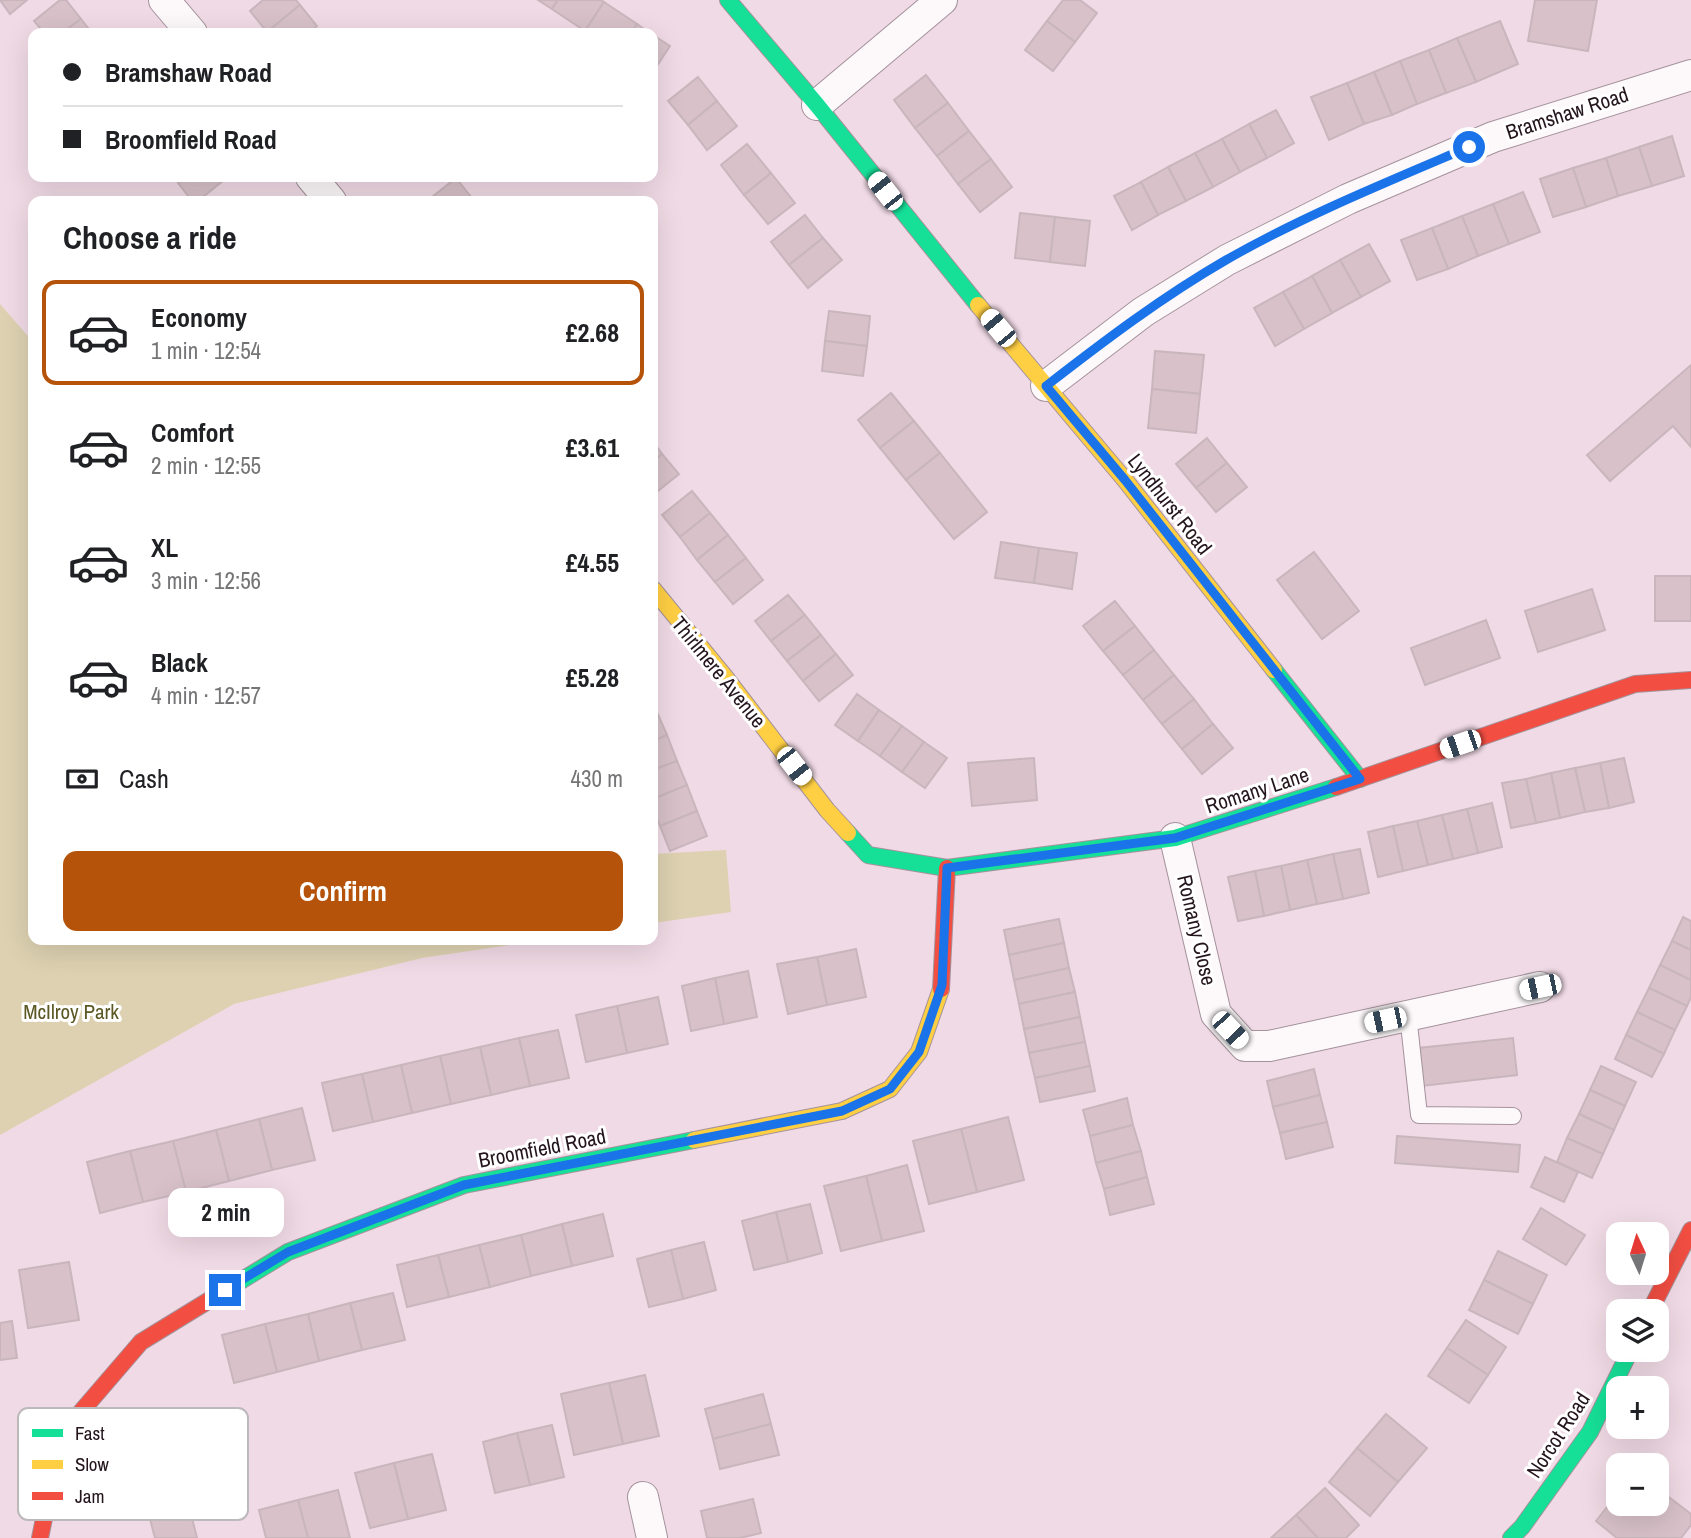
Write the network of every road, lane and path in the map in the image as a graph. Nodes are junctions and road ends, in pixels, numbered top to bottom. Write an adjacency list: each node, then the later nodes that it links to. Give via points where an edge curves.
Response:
1 (164, 0): 4 (street)
2 (728, 0): 6 (street, Lyndhurst Road)
3 (942, 0): 6 (street)
4 (188, 28)
5 (1691, 75): 9 (street, Bramshaw Road, via 1493,137 1348,199 1196,279 1143,312)
6 (817, 105): 9 (street, Lyndhurst Road)
7 (315, 182): 8 (street)
8 (327, 196)
9 (1046, 386): 12 (street, Lyndhurst Road)
10 (658, 595): 14 (street, Thirlmere Avenue, via 827,810 868,855)
11 (1691, 680): 12 (street, Romany Lane, via 1635,684)
12 (1360, 779): 13 (street, Romany Lane)
13 (1175, 838): 14 (street, Romany Lane); 16 (street, Romany Close, via 1216,1014 1245,1046 1269,1046)
14 (947, 868): 21 (street, Broomfield Road, via 942,985 919,1052 890,1089 842,1111 464,1185 288,1252 141,1342)
15 (1540, 987): 16 (street, Romany Close)
16 (1408, 1015): 17 (lane, via 1419,1115)
17 (1513, 1116)
18 (1691, 1230): 19 (street)
19 (1656, 1299)
20 (1625, 1362): 26 (street, Norcot Road, via 1590,1432)
21 (84, 1408)
22 (643, 1497): 25 (street)
23 (44, 1520): 24 (street, Broomfield Road)
24 (40, 1538)
25 (652, 1538)
26 (1511, 1538)

